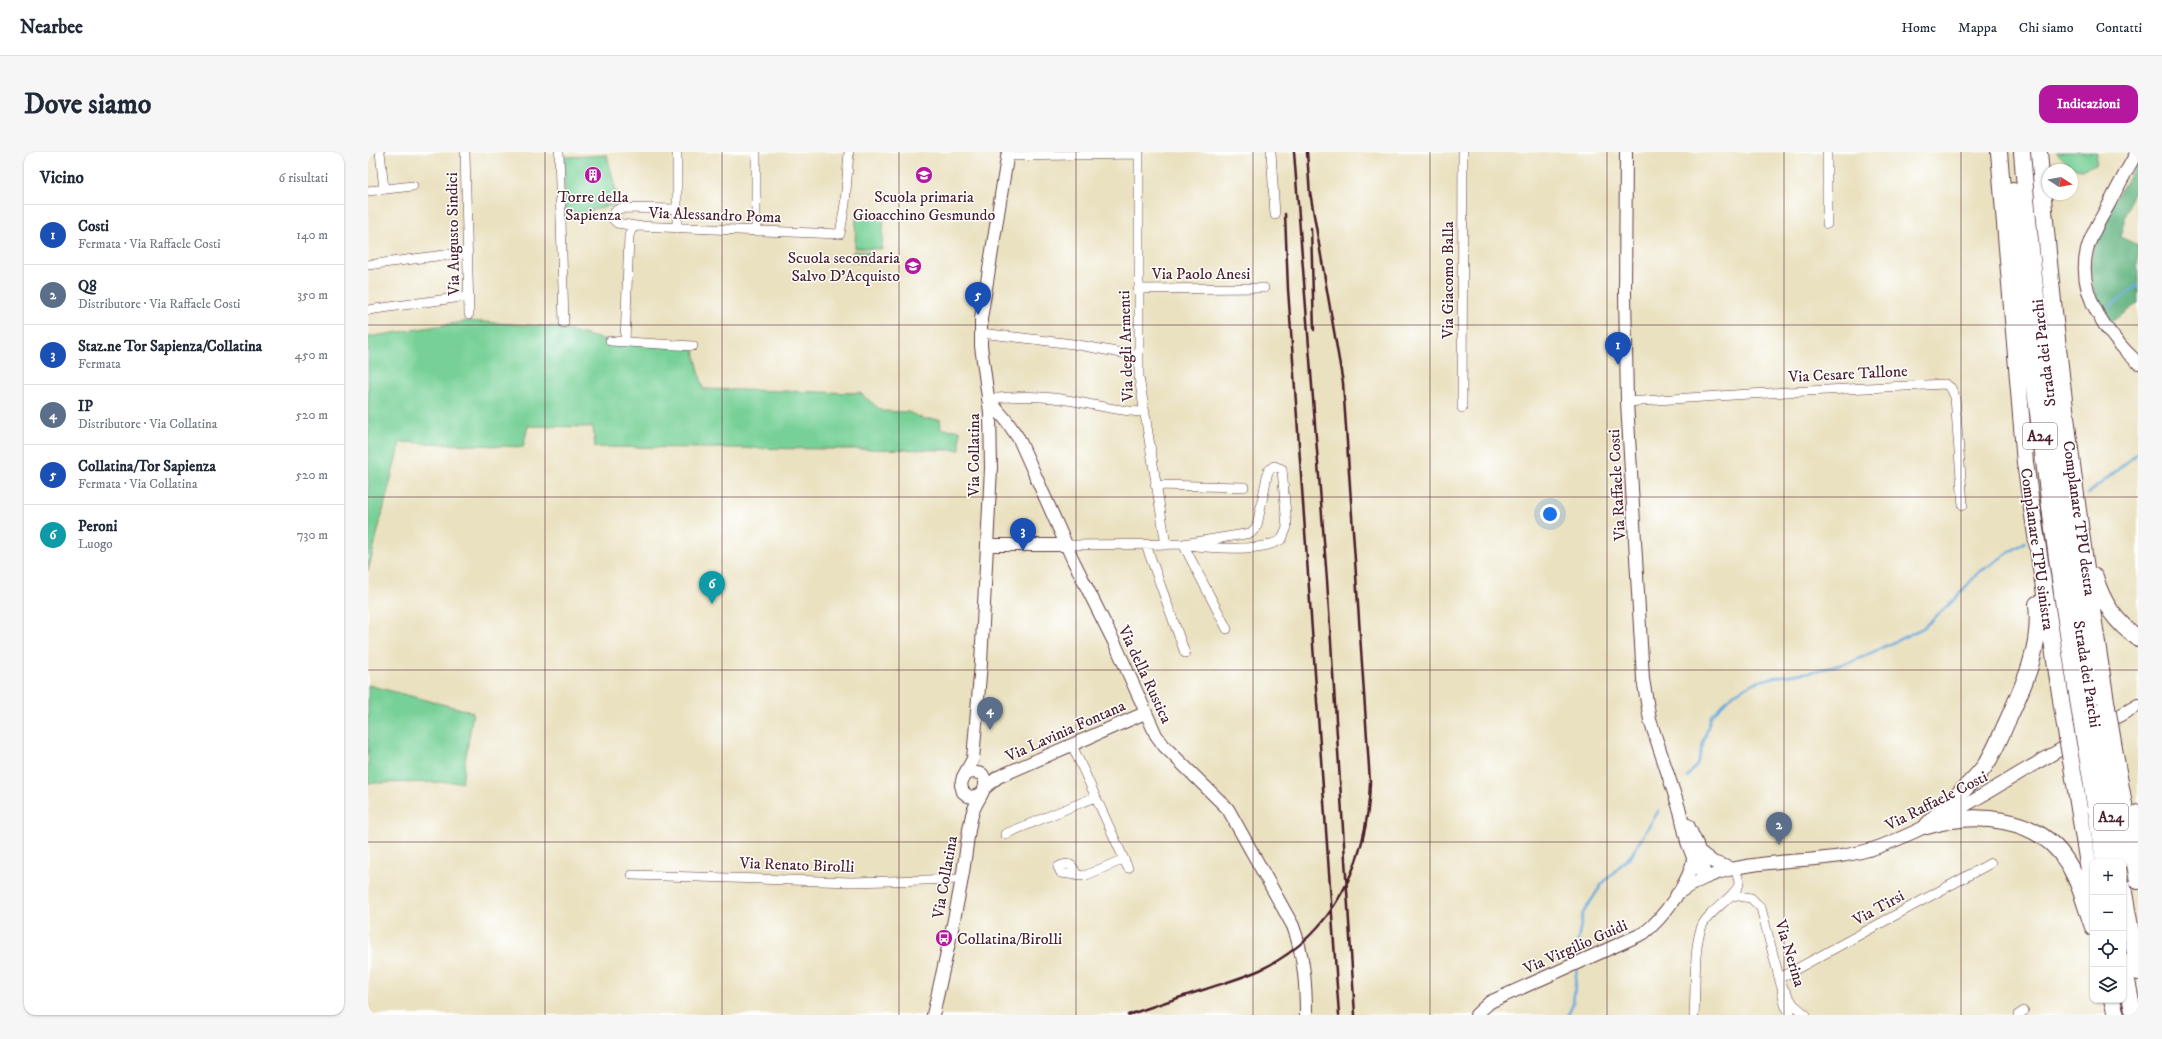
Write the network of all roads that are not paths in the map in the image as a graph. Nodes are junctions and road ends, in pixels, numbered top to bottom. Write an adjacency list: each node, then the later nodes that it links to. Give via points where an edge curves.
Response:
1 (380, 152): 19 (street)
2 (465, 152): 27 (street, Via Augusto Sindici)
3 (559, 152): 34 (street)
4 (677, 152): 21 (street)
5 (756, 152): 26 (street)
6 (849, 152): 26 (street, Via Alessandro Poma, via 840,234)
7 (1271, 152): 22 (street)
8 (1463, 152): 43 (street, Via Giacomo Balla)
9 (1626, 152): 42 (street, Via Raffaele Costi)
10 (1827, 152): 23 (street)
11 (1999, 152): 46 (highway, Complanare TPU sinistra)
12 (2009, 152): 59 (highway, Strada dei Parchi / A24, via 2033,380 2057,567)
13 (2022, 152): 59 (highway, Strada dei Parchi / A24, via 2055,457)
14 (2039, 152): 45 (highway, Complanare TPU destra)
15 (2136, 152): 40 (street, via 2093,233 2087,249 2085,270 2088,292 2094,307 2120,346)
16 (1139, 153): 17 (street); 30 (street, Via degli Armenti)
17 (1007, 154): 35 (street, Via Collatina, via 984,295)
18 (413, 186): 19 (street)
19 (384, 189): 20 (street)
20 (368, 191)
21 (677, 209): 24 (street, via 621,208 615,211 613,219 617,223); 25 (street)
22 (1275, 216)
23 (1827, 224)
24 (636, 226): 25 (street, Via Alessandro Poma); 37 (street, Via Alessandro Poma, via 631,230 630,236)
25 (677, 228): 26 (street, Via Alessandro Poma)
26 (756, 231)
27 (467, 252): 28 (street); 31 (street, Via Augusto Sindici)
28 (368, 265)
29 (1264, 288): 30 (street, Via Paolo Anesi)
30 (1138, 289): 39 (street, Via degli Armenti)
31 (468, 296): 32 (street); 33 (street, Via Augusto Sindici)
32 (368, 310)
33 (469, 314)
34 (564, 323)
35 (981, 333): 39 (street, via 1073,344); 41 (street, Via Collatina, via 982,366)
36 (610, 341): 37 (street)
37 (626, 342): 38 (street)
38 (693, 346)
39 (1138, 356): 44 (street, Via degli Armenti)
40 (2138, 363)
41 (988, 399): 44 (street, via 1012,396 1048,398 1113,410); 51 (street, Via Collatina, via 992,450); 52 (street, Via della Rustica, via 1019,439)
42 (1627, 402): 49 (street, Via Cesare Tallone, via 1945,384 1951,388 1955,396); 72 (street, Via Raffaele Costi, via 1643,679 1650,720)
43 (1462, 408)
44 (1143, 412): 47 (street, Via degli Armenti)
45 (2069, 437): 56 (highway, via 2080,469 2097,585 2101,596 2116,618); 59 (highway, Complanare TPU destra)
46 (2025, 463): 70 (highway, via 2022,488 2039,616 2032,663 2026,682 1990,758); 82 (highway, Complanare TPU sinistra, bridge)
47 (1155, 485): 48 (street); 54 (street, Via degli Armenti)
48 (1244, 487)
49 (1963, 505)
50 (1183, 544): 50 (street, via 1212,548 1246,547 1270,544 1282,539 1287,527 1282,469 1276,466 1269,470 1258,524 1252,533); 54 (street); 55 (street)
51 (987, 545): 52 (street); 62 (street, Via Collatina)
52 (1067, 545): 53 (street); 60 (street, Via della Rustica)
53 (1146, 545): 54 (street); 57 (street)
54 (1166, 545)
55 (1227, 629)
56 (2138, 638)
57 (1185, 653)
58 (2138, 705): 70 (street, Via Raffaele Costi)
59 (2093, 710): 64 (highway, Strada dei Parchi / A24, bridge); 85 (highway, Complanare TPU destra, bridge, via 2117,766)
60 (1145, 713): 61 (street, Via Lavinia Fontana); 97 (street, Via della Rustica, via 1164,746 1217,796 1233,817 1293,926 1305,975)
61 (1072, 745): 65 (street, Via Lavinia Fontana); 67 (street)
62 (973, 759): 63 (street, Via Collatina); 65 (street, Via Collatina)
63 (966, 774): 65 (street); 66 (street, Via Collatina, via 962,781 962,789)
64 (2097, 775): 74 (highway, Strada dei Parchi / A24); 75 (highway, Strada dei Parchi / A24)
65 (982, 782): 66 (street, via 972,797); 69 (street, Via Collatina)
66 (968, 796): 69 (street, Via Collatina)
67 (1095, 796): 71 (street); 73 (street)
68 (2138, 813): 76 (highway)
69 (972, 815): 84 (street, Via Collatina)
70 (1927, 826): 78 (street, Via Raffaele Costi, via 1881,846 1859,852); 91 (highway, via 1958,820 1996,820 2035,831 2056,848 2066,861 2082,892)
71 (1005, 834)
72 (1696, 855): 78 (street, Via Raffaele Costi); 83 (street, Via Raffaele Costi); 87 (street, Via Virgilio Guidi)
73 (1124, 859): 79 (street); 81 (street, via 1084,876)
74 (2104, 859)
75 (2117, 859)
76 (2138, 859)
77 (1992, 863): 94 (street, Via Tirsi)
78 (1732, 867): 83 (street, Via Raffaele Costi); 86 (street)
79 (1128, 868)
80 (632, 876): 84 (street, Via Renato Birolli, via 852,882)
81 (1077, 876)
82 (2090, 876)
83 (1705, 877): 87 (street, Via Virgilio Guidi)
84 (962, 879): 96 (street, Via Collatina)
85 (2138, 881)
86 (1739, 882): 88 (street); 90 (street, Via Nerina, via 1742,891)
87 (1677, 894): 98 (street, Via Virgilio Guidi, via 1648,930 1592,958 1490,1002)
88 (1733, 895): 90 (street); 99 (street, via 1717,907 1702,925 1696,962)
89 (2124, 895): 93 (highway)
90 (1751, 898): 94 (street, Via Nerina, via 1761,908)
91 (2090, 917)
92 (2124, 967): 103 (highway)
93 (2138, 972)
94 (1781, 981): 100 (street, via 1785,1005); 101 (street, Via Nerina, via 1794,1005)
95 (2113, 1003): 102 (highway)
96 (934, 1015)
97 (1306, 1015)
98 (1476, 1015)
99 (1694, 1015)
100 (1792, 1015)
101 (1806, 1015)
102 (2116, 1015)
103 (2134, 1015)

